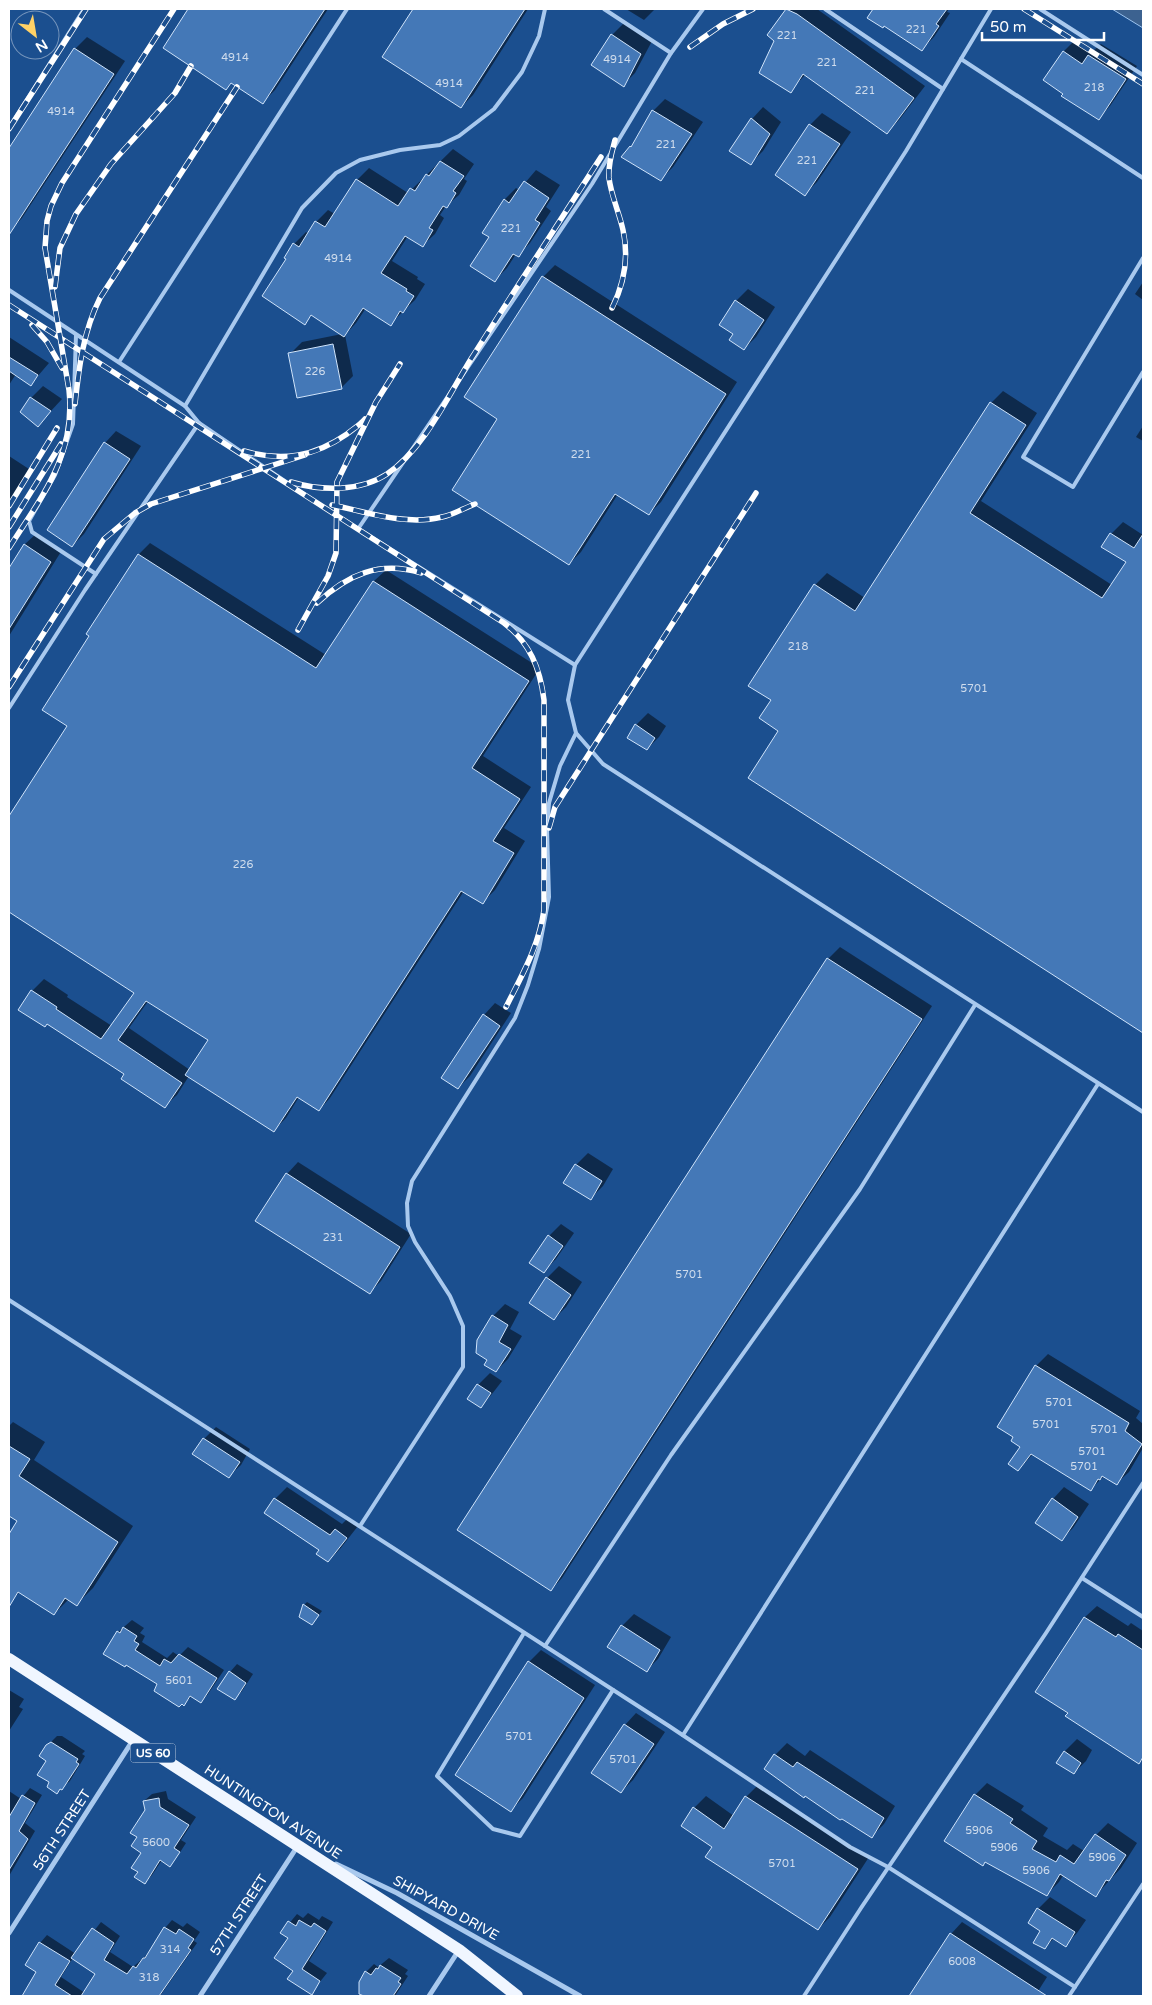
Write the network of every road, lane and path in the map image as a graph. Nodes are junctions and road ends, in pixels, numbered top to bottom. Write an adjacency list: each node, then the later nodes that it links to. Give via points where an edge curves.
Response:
1 (84, 9): 13 (lane)
2 (347, 9): 18 (lane)
3 (545, 9): 20 (lane, via 539,36 522,72 494,109 440,146 400,150 360,160 336,173 302,208)
4 (604, 9): 9 (lane)
5 (703, 9): 9 (lane)
6 (825, 9): 12 (lane)
7 (991, 9): 10 (lane)
8 (1040, 9): 11 (lane)
9 (671, 53): 22 (lane, via 592,184)
10 (961, 59): 12 (lane); 14 (lane)
11 (1143, 75)
12 (943, 89): 24 (lane, via 906,152)
13 (9, 128)
14 (1143, 178)
15 (1143, 258): 19 (lane, via 1023,457 1073,487)
16 (9, 290): 17 (lane)
17 (76, 334): 18 (lane); 23 (lane, via 73,424 55,475 29,521 32,532)
18 (119, 362): 20 (lane)
19 (1143, 372)
20 (185, 406): 21 (lane)
21 (199, 424): 22 (lane); 23 (lane)
22 (358, 529): 24 (lane)
23 (96, 574): 25 (lane)
24 (575, 665): 26 (lane, via 568,700)
25 (9, 708)
26 (576, 733): 27 (lane, via 604,764); 32 (lane, via 560,766 549,804 549,897 528,985 515,1018 412,1181 407,1203 408,1226 450,1296 463,1326 463,1367)
27 (975, 1005): 28 (lane); 36 (lane, via 860,1189 671,1455)
28 (1098, 1084): 29 (lane); 39 (lane)
29 (1143, 1112)
30 (9, 1300): 32 (lane)
31 (1143, 1483): 33 (lane)
32 (360, 1526): 35 (lane)
33 (1082, 1578): 34 (lane); 42 (lane)
34 (1143, 1617)
35 (524, 1633): 36 (lane); 38 (lane, via 436,1776 493,1830 520,1836)
36 (545, 1646): 38 (lane)
37 (9, 1659): 40 (main road, HUNTINGTON AVENUE / US 60)
38 (613, 1690): 39 (lane)
39 (683, 1735): 42 (lane, via 850,1847)
40 (134, 1740): 41 (main road, HUNTINGTON AVENUE / US 60); 44 (street, 56TH STREET)
41 (298, 1846): 45 (main road, HUNTINGTON AVENUE / US 60); 47 (street, 57TH STREET); 50 (street, SHIPYARD DRIVE, via 397,1893)
42 (888, 1868): 46 (lane); 51 (lane)
43 (1143, 1884): 46 (lane)
44 (9, 1933)
45 (459, 1950): 48 (street); 49 (main road, HUNTINGTON AVENUE / US 60)
46 (1075, 1987): 52 (lane)
47 (200, 1996)
48 (429, 1996)
49 (517, 1996)
50 (580, 1996)
51 (804, 1996)
52 (1069, 1996)

